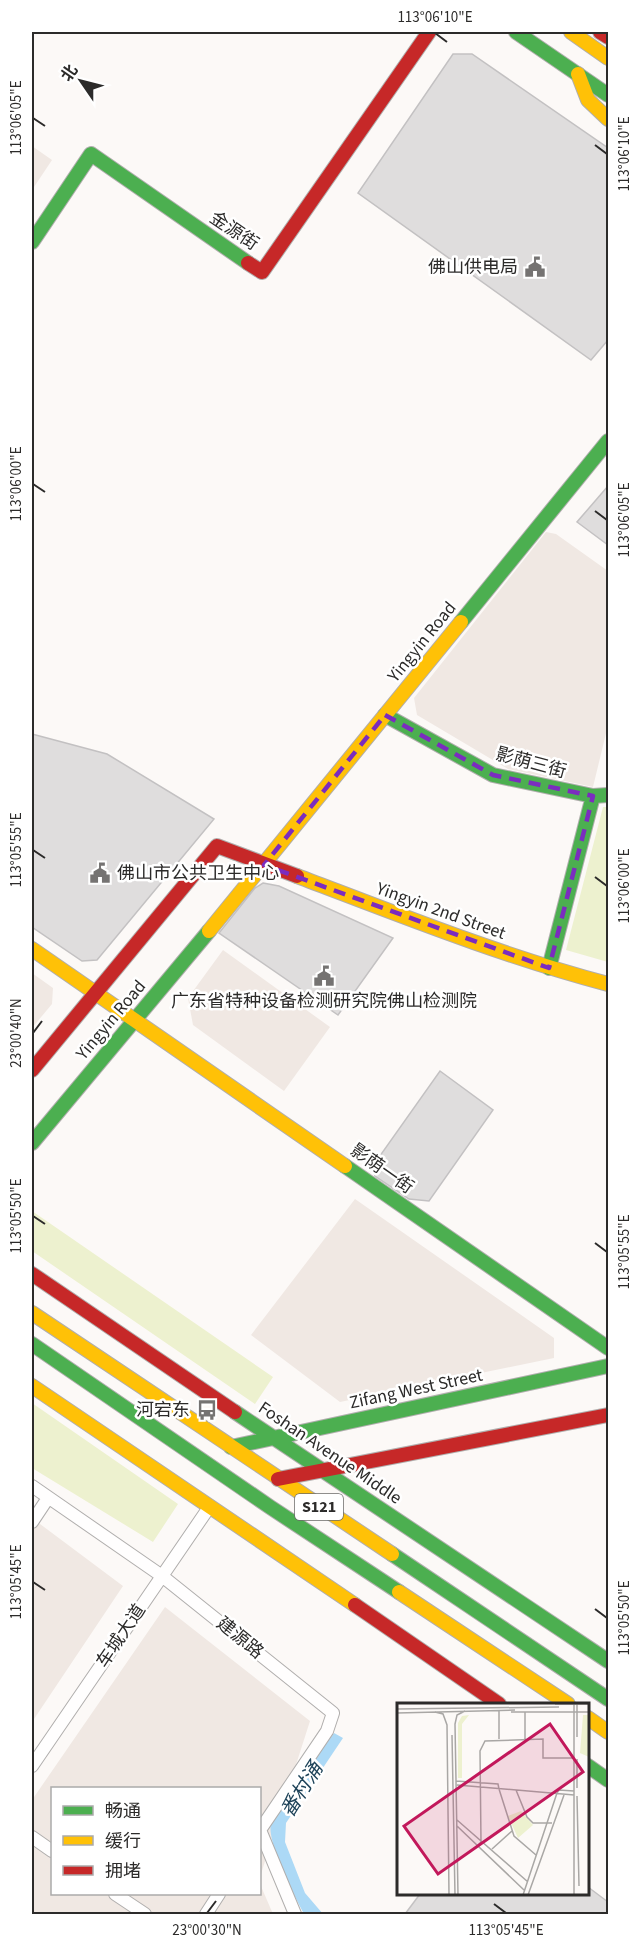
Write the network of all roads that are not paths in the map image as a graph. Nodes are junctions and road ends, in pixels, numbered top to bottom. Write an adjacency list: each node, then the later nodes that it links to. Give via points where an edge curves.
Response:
1 (429, 32): 10 (main road, 金源街, via 262,272 91,154)
2 (516, 32): 7 (main road)
3 (571, 32): 6 (main road)
4 (600, 32): 5 (main road)
5 (609, 37)
6 (609, 58)
7 (578, 74): 8 (main road); 9 (main road, via 592,108)
8 (609, 95)
9 (609, 119)
10 (32, 242)
11 (609, 441): 12 (main road, Yingyin Road)
12 (385, 715): 14 (main road, 影荫三街, via 494,774); 15 (main road, Yingyin Road)
13 (609, 795): 14 (main road, 影荫三街)
14 (593, 796): 17 (main road)
15 (264, 865): 17 (main road, Yingyin 2nd Street); 19 (main road, Yingyin Road, via 217,846); 20 (main road, Yingyin Road)
16 (32, 949): 19 (main road, 影荫一街)
17 (549, 968): 18 (main road, Yingyin 2nd Street)
18 (609, 984)
19 (97, 993): 20 (main road, 影荫一街); 21 (main road, Yingyin Road)
20 (136, 1020): 22 (main road, Yingyin Road); 26 (main road, 影荫一街)
21 (32, 1070)
22 (32, 1143)
23 (32, 1274): 30 (main road, Foshan Avenue Middle)
24 (32, 1313): 31 (main road, S121)
25 (32, 1344): 42 (main road, S121)
26 (609, 1348)
27 (609, 1366): 30 (main road, Zifang West Street)
28 (32, 1386): 36 (main road)
29 (609, 1415): 32 (main road)
30 (274, 1437): 31 (main road, Zifang West Street); 32 (main road, Foshan Avenue Middle)
31 (231, 1447): 33 (main road, S121)
32 (322, 1471): 33 (main road); 39 (main road, Foshan Avenue Middle)
33 (278, 1479): 40 (main road, S121)
34 (32, 1486): 35 (street, 建源路)
35 (48, 1498): 37 (street); 38 (street, 建源路)
36 (210, 1506): 38 (street, 车城大道); 41 (main road)
37 (32, 1522)
38 (162, 1576): 45 (street, 车城大道); 48 (street, 建源路, via 333,1713 327,1731)
39 (609, 1661)
40 (609, 1699)
41 (498, 1703)
42 (566, 1703)
43 (589, 1719): 44 (main road)
44 (609, 1732)
45 (32, 1766)
46 (589, 1767): 47 (main road)
47 (609, 1780)
48 (261, 1829)
49 (261, 1832): 56 (street)
50 (32, 1837): 51 (street)
51 (51, 1850)
52 (118, 1895): 54 (street)
53 (218, 1895): 55 (street)
54 (146, 1914)
55 (206, 1914)
56 (295, 1914)

